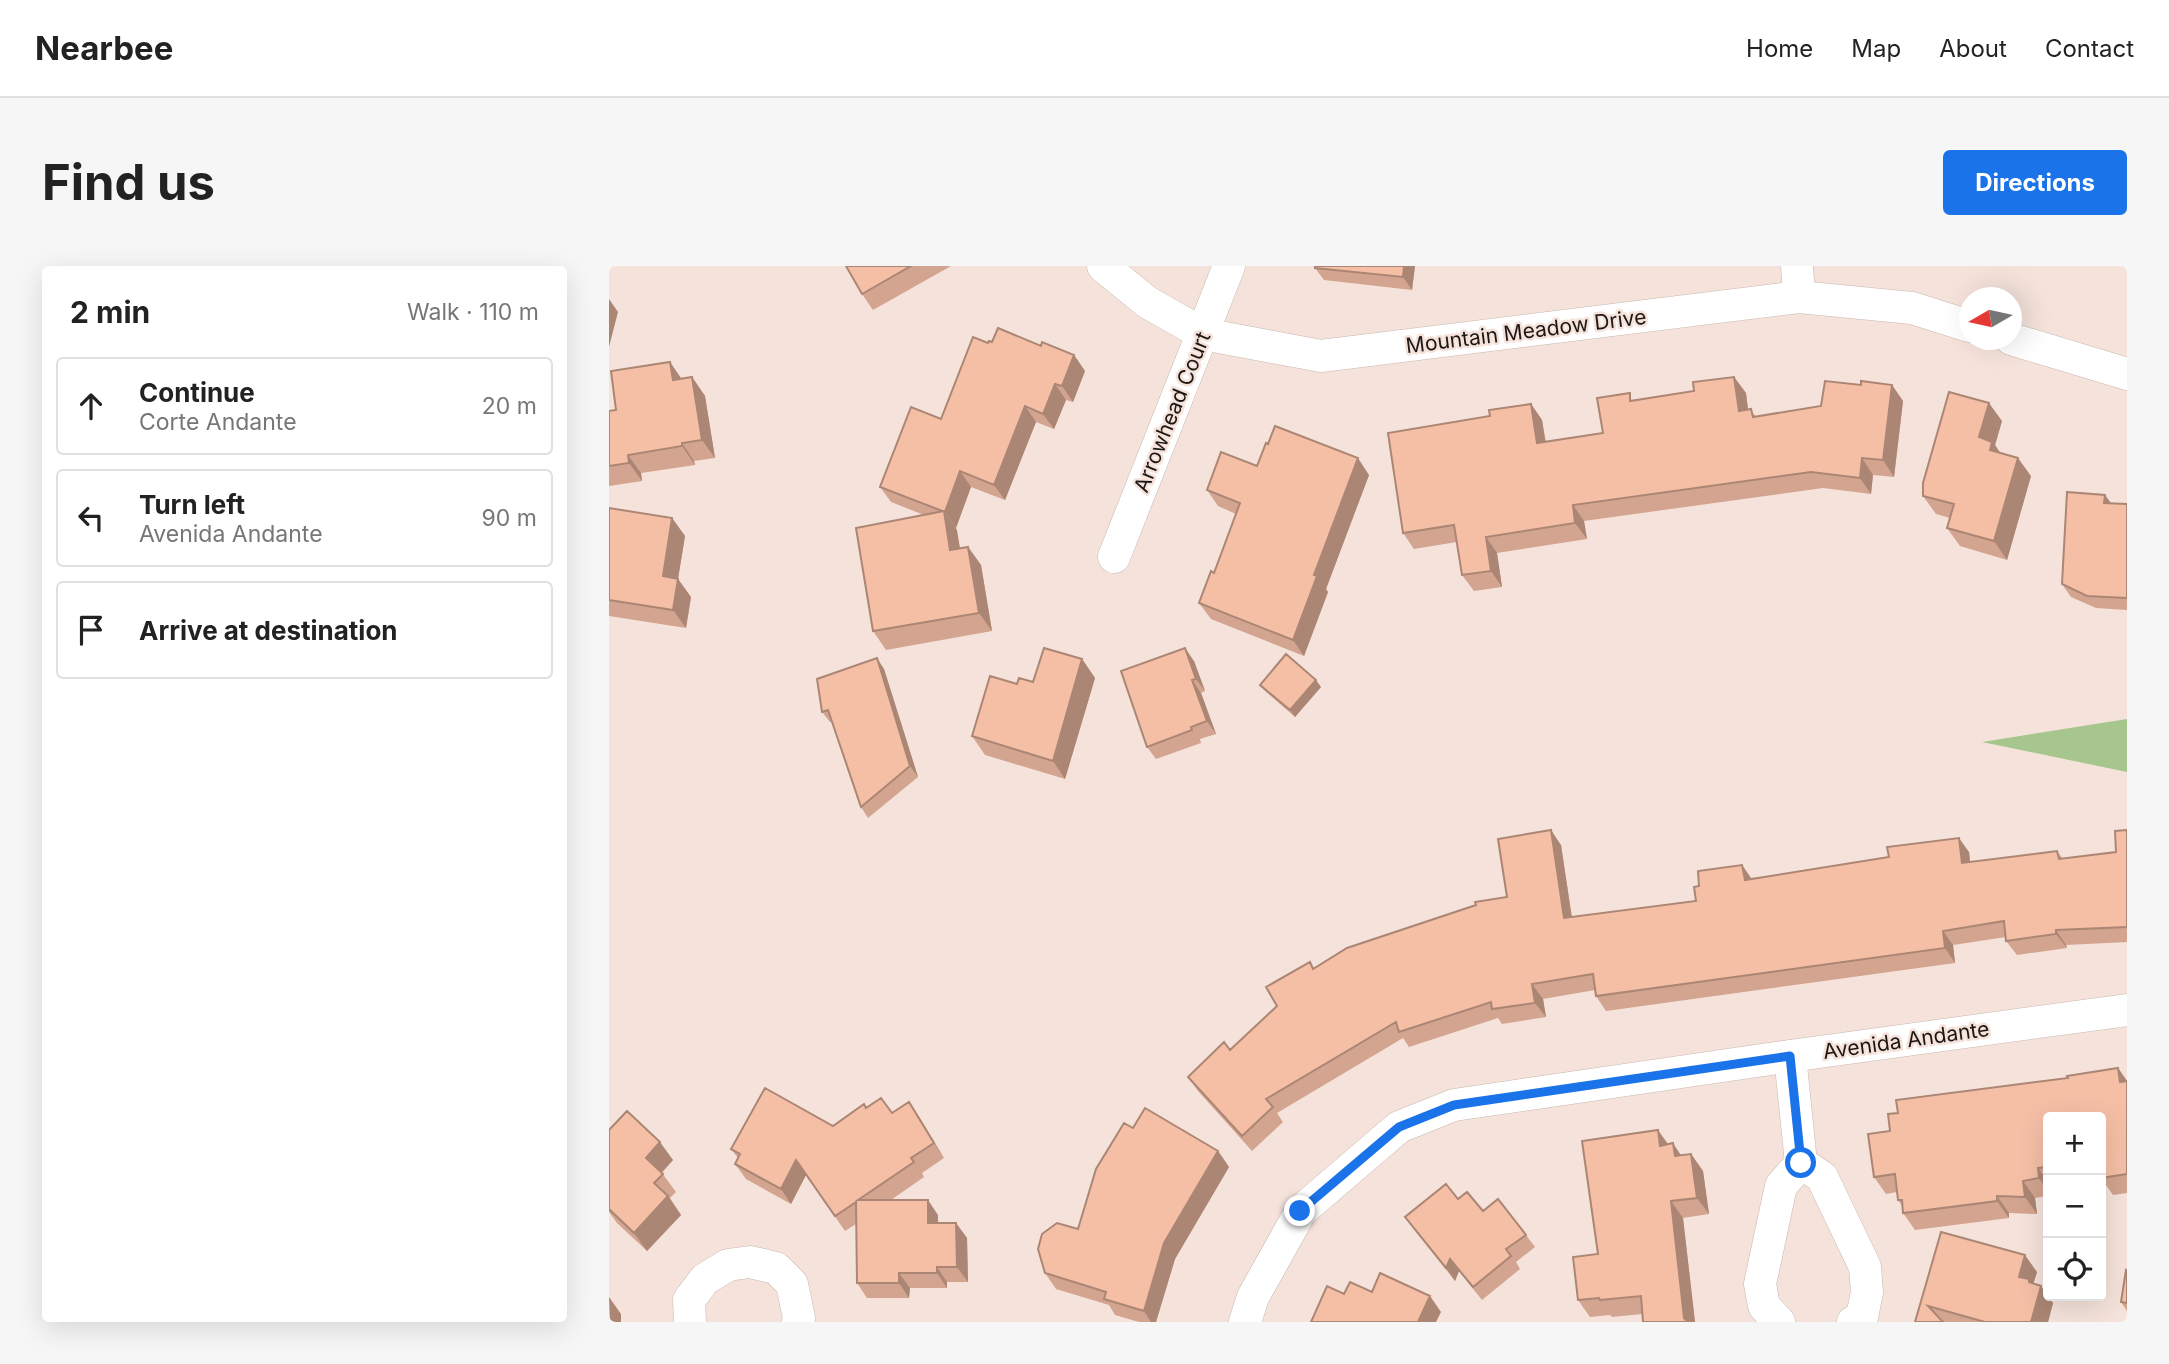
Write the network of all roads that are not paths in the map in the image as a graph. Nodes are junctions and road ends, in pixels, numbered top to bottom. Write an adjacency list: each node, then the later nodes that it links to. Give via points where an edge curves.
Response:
1 (1103, 266): 6 (street, Mountain Meadow Drive, via 1147,302)
2 (1229, 266): 6 (street, Arrowhead Court)
3 (1797, 266): 4 (street)
4 (1799, 298): 5 (street, Mountain Meadow Drive, via 1912,308); 6 (street, Mountain Meadow Drive, via 1321,356)
5 (1959, 323)
6 (1203, 334): 9 (street, Arrowhead Court)
7 (2022, 342): 8 (street)
8 (2127, 374)
9 (1114, 557)
10 (2127, 1010): 11 (street, Avenida Andante)
11 (1790, 1056): 12 (street); 15 (street, Avenida Andante, via 1454,1105 1399,1127 1300,1211 1253,1297)
12 (1801, 1163): 16 (street, via 1781,1186 1760,1284 1764,1306); 17 (street, via 1822,1177 1865,1267 1862,1317)
13 (690, 1322): 14 (street, via 689,1300 705,1279 728,1265 750,1262 776,1268 792,1284)
14 (798, 1322)
15 (1245, 1322)
16 (1779, 1322)
17 (1853, 1322)

